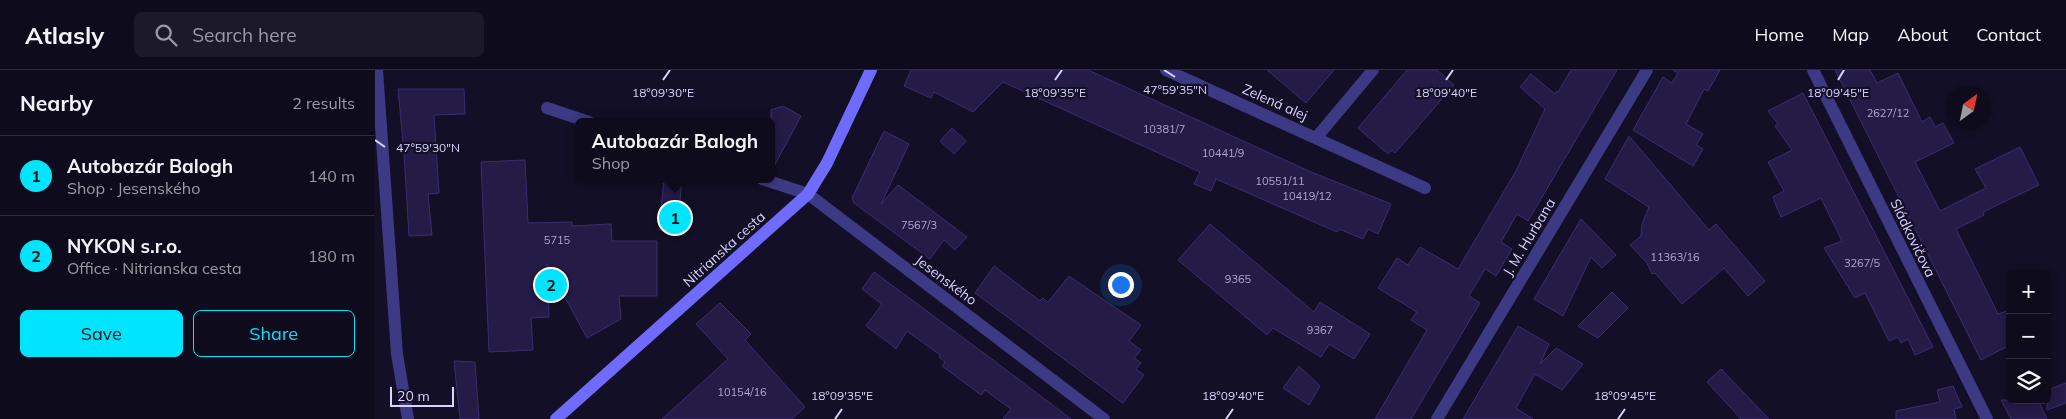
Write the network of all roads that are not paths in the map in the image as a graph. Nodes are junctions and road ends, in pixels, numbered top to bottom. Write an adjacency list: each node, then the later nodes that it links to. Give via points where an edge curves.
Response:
1 (377, 70): 13 (street, via 397,354)
2 (871, 70): 12 (main road, Nitrianska cesta, via 827,163)
3 (1166, 70): 9 (street, Zelená alej)
4 (1373, 70): 9 (street, Zelená alej)
5 (1647, 70): 16 (street, J. M. Hurbana)
6 (1813, 70): 17 (street, Sládkovičova)
7 (547, 108): 8 (street)
8 (577, 118)
9 (1316, 138): 11 (street, Zelená alej)
10 (774, 183): 12 (street, Jesenského)
11 (1425, 188)
12 (808, 194): 14 (main road, Nitrianska cesta); 15 (street, Jesenského)
13 (408, 419)
14 (556, 419)
15 (1104, 419)
16 (1437, 419)
17 (1987, 419)

